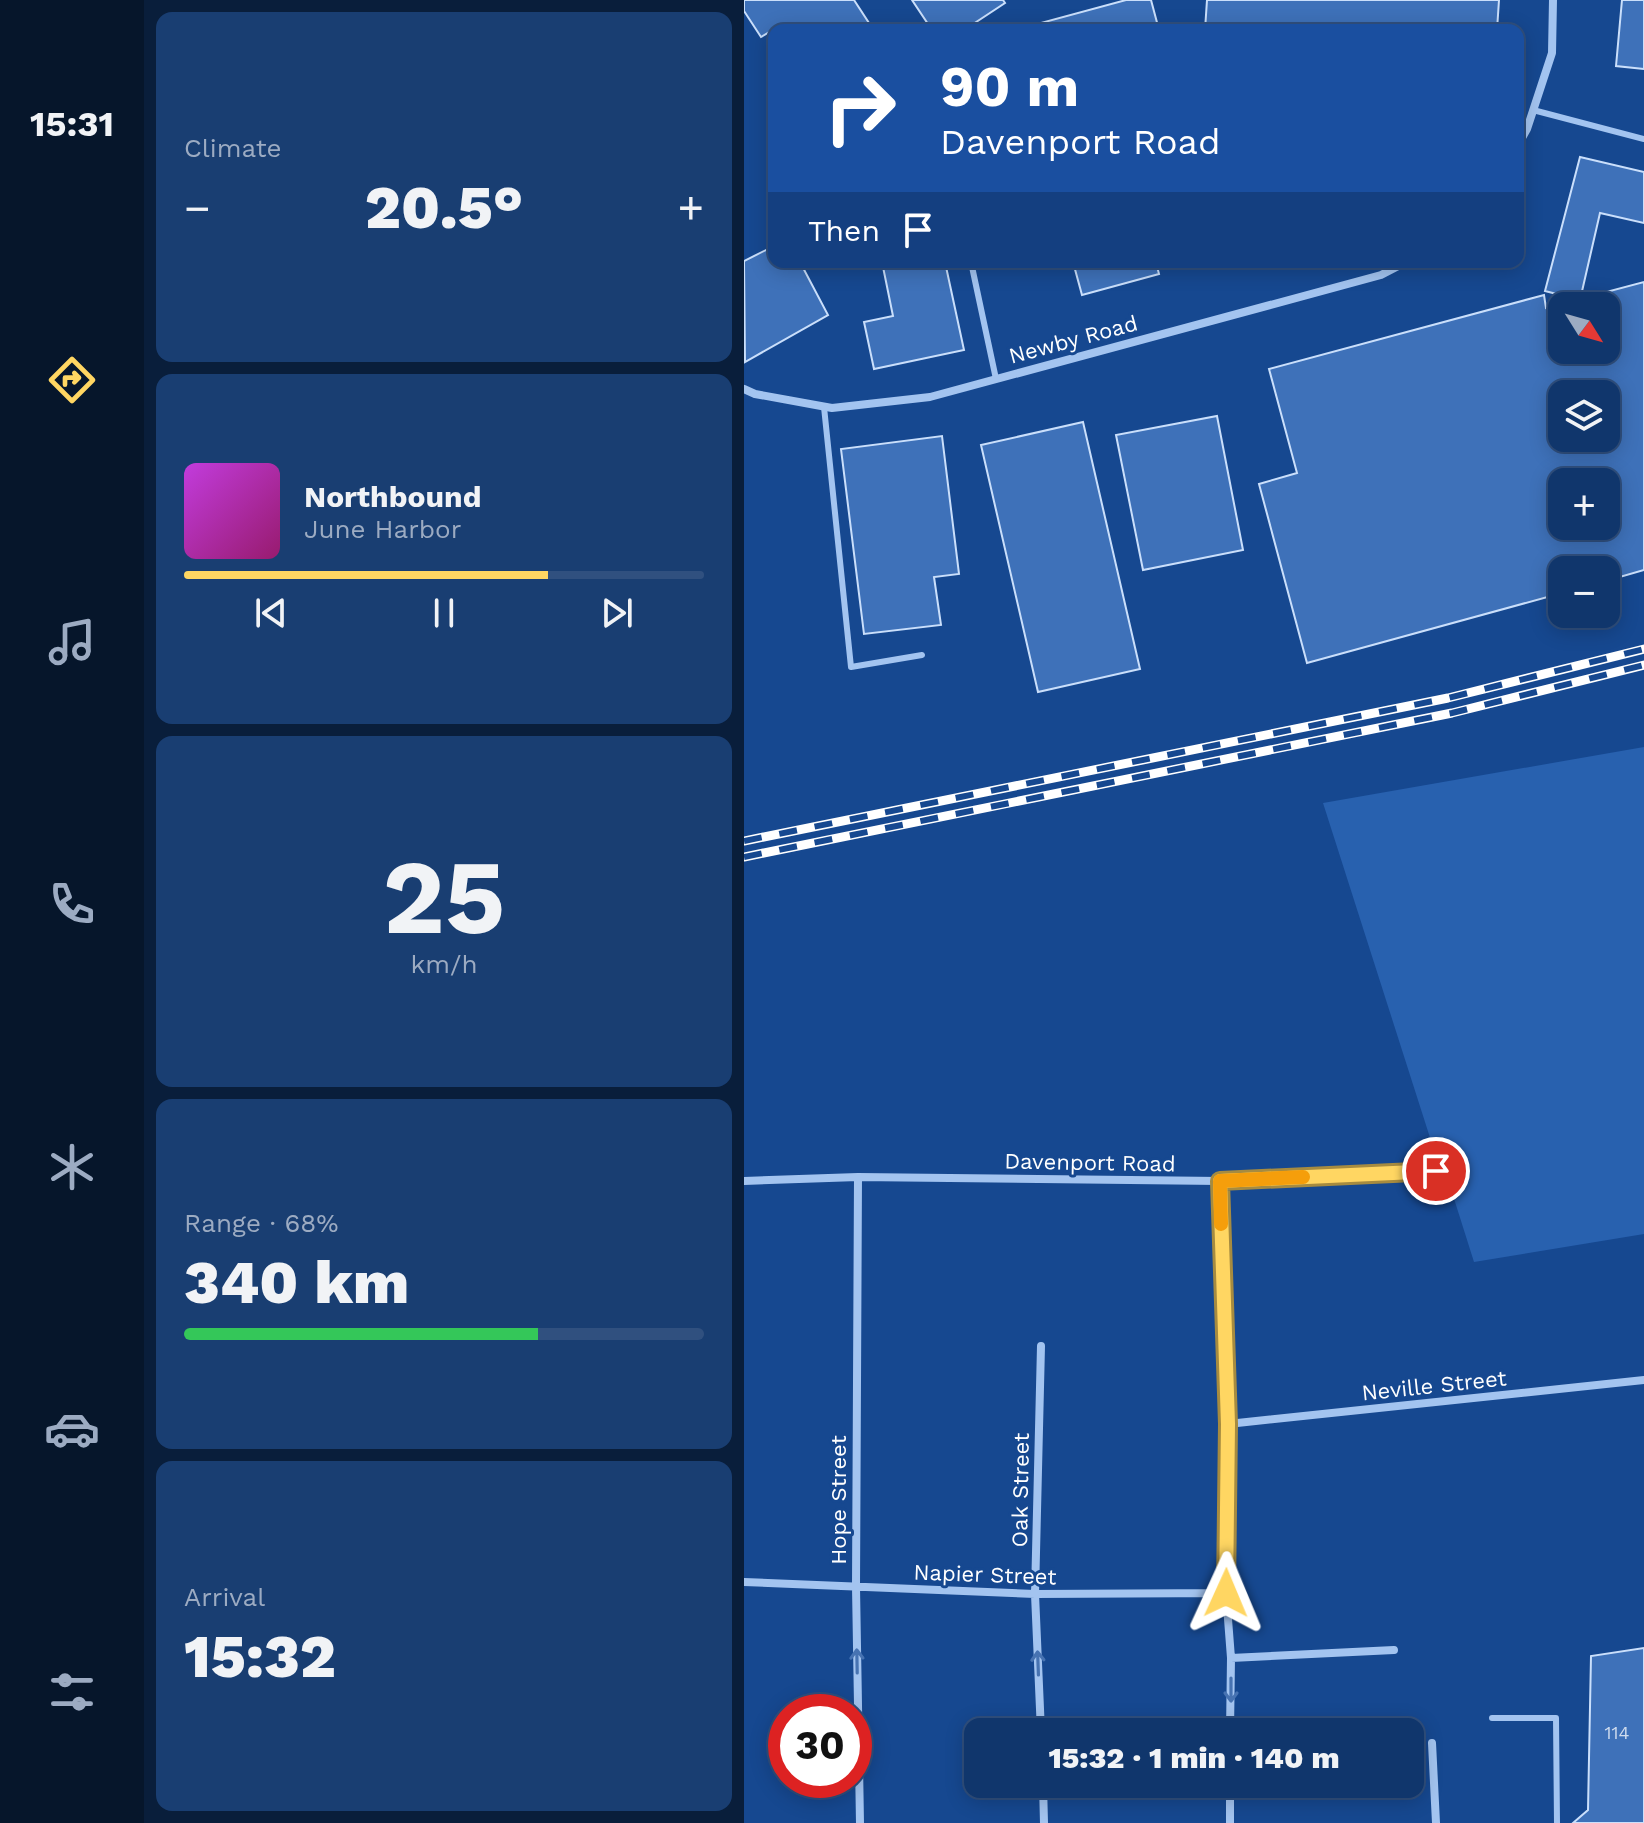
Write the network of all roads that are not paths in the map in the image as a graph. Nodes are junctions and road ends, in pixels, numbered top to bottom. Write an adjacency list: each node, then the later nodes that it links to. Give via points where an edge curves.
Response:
1 (1553, 0): 2 (street, via 1552,53)
2 (1533, 110): 3 (street); 4 (lane)
3 (1524, 131)
4 (1644, 139)
5 (972, 268): 7 (lane)
6 (1394, 268): 7 (street, Newby Road)
7 (996, 379): 9 (street, Newby Road, via 930,397)
8 (744, 389): 9 (street, Newby Road)
9 (824, 407): 10 (lane, via 851,667)
10 (922, 655)
11 (1436, 1171): 14 (street, Davenport Road)
12 (858, 1177): 13 (street, Davenport Road); 14 (street, Davenport Road); 19 (street, Hope Street)
13 (744, 1181)
14 (1220, 1181): 17 (street)
15 (1041, 1346): 21 (street, Oak Street)
16 (1644, 1381): 17 (street, Neville Street)
17 (1228, 1424): 20 (street)
18 (744, 1582): 19 (street, Napier Street)
19 (856, 1587): 21 (street, Napier Street); 30 (street, Hope Street, one-way to 19)
20 (1226, 1593): 21 (street, Napier Street); 23 (street)
21 (1035, 1594): 24 (street, Oak Street, one-way to 21)
22 (1394, 1650): 23 (street)
23 (1231, 1658): 25 (street, one-way to 25)
24 (1040, 1718)
25 (1230, 1718)
26 (1492, 1718): 34 (lane, via 1556,1718)
27 (1432, 1743): 33 (street)
28 (1043, 1798): 31 (street)
29 (1230, 1798): 32 (street)
30 (860, 1823)
31 (1044, 1823)
32 (1230, 1823)
33 (1436, 1823)
34 (1557, 1823)

